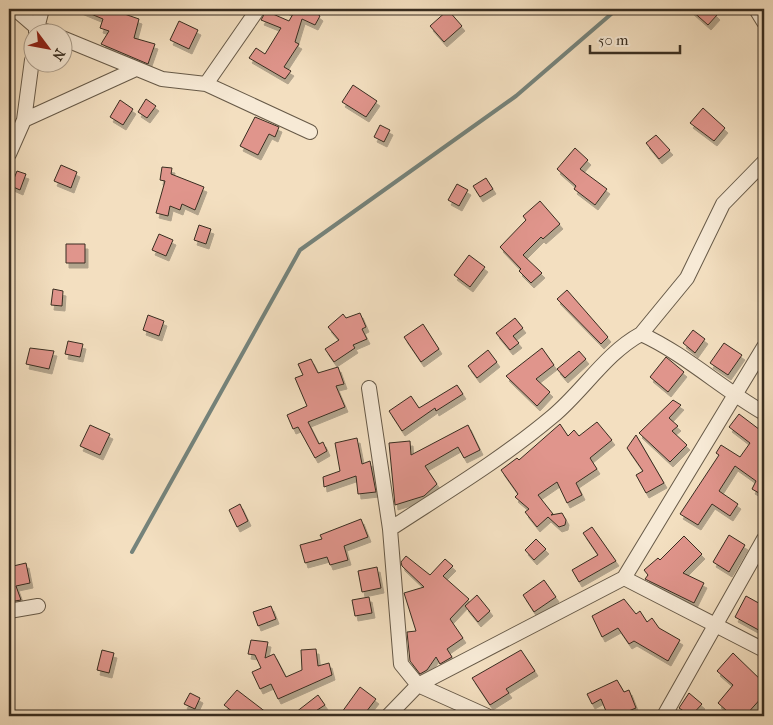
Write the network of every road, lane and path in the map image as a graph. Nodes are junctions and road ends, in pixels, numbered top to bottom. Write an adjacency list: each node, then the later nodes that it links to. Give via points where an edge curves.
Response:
1 (15, 9): 5 (street)
2 (42, 9): 6 (street)
3 (258, 9): 11 (street)
4 (756, 9): 7 (street)
5 (30, 22)
6 (41, 22)
7 (764, 22)
8 (72, 42): 9 (street)
9 (136, 69): 11 (street, via 162,79); 12 (street)
10 (30, 72): 12 (street)
11 (206, 84): 13 (street)
12 (24, 120): 14 (street)
13 (310, 132)
14 (9, 154)
15 (764, 162): 16 (street, via 723,204 687,278)
16 (641, 334): 19 (street); 21 (street, via 626,342 570,402 524,440)
17 (764, 347): 19 (street)
18 (369, 388): 21 (street)
19 (735, 396): 20 (street); 23 (street)
20 (764, 413)
21 (390, 529): 28 (street, via 401,664)
22 (764, 539): 26 (street)
23 (624, 578): 26 (street); 28 (street)
24 (38, 606): 25 (street)
25 (9, 611)
26 (718, 625): 27 (street); 31 (street)
27 (764, 650)
28 (418, 685): 29 (street); 30 (street)
29 (388, 716)
30 (487, 716)
31 (664, 716)

